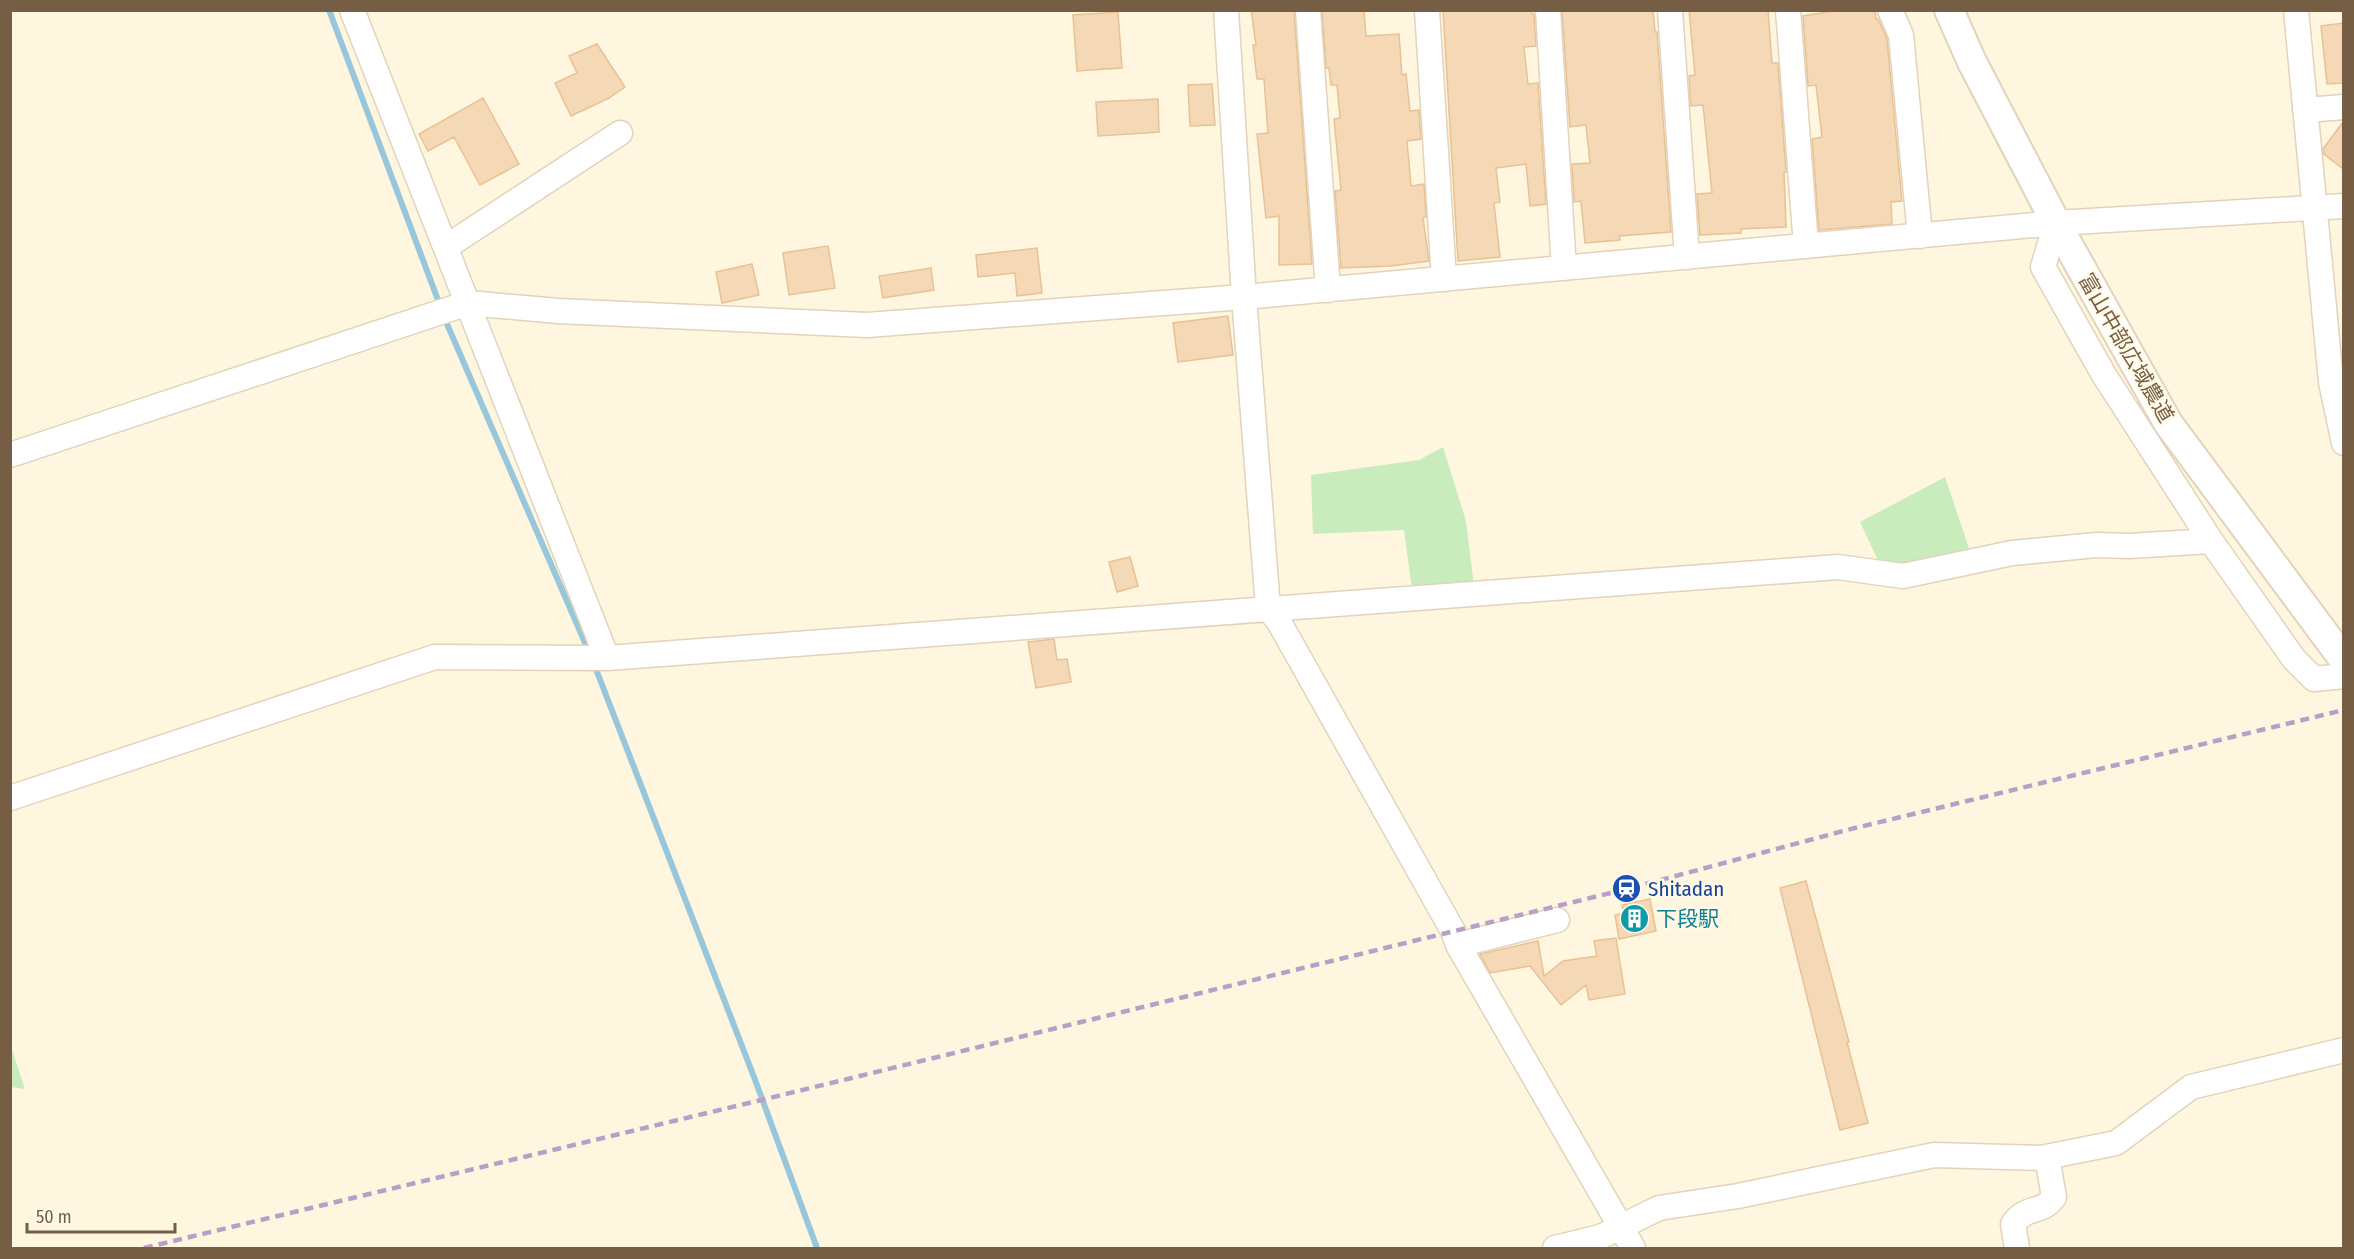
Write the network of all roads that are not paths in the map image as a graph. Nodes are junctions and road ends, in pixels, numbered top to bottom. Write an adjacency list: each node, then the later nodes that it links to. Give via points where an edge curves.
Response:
1 (352, 10): 19 (street)
2 (1226, 10): 24 (street)
3 (1308, 10): 23 (street)
4 (1427, 10): 22 (street)
5 (1548, 10): 21 (street)
6 (1670, 10): 20 (street)
7 (1788, 10): 18 (street)
8 (1890, 10): 17 (street, via 1901,35)
9 (1949, 10): 16 (street, 富山中部広域農道)
10 (2296, 10): 12 (street)
11 (2343, 107): 12 (street)
12 (2305, 110): 15 (street)
13 (620, 133): 19 (street)
14 (2343, 206): 15 (street)
15 (2314, 209): 16 (street); 26 (street, via 2331,382)
16 (2056, 223): 17 (street); 28 (street, via 2043,267 2104,375); 31 (street, 富山中部広域農道, via 2168,423)
17 (1920, 236): 18 (street)
18 (1806, 246): 20 (street)
19 (446, 247): 25 (street)
20 (1687, 257): 21 (street)
21 (1564, 268): 22 (street)
22 (1444, 279): 23 (street)
23 (1328, 290): 24 (street)
24 (1244, 297): 25 (street, via 867,325 558,311); 29 (street)
25 (468, 303): 27 (street); 30 (street)
26 (2343, 443)
27 (10, 455)
28 (2211, 541): 29 (street, via 2012,553 1902,576 1838,567); 31 (street, via 2294,659 2314,679)
29 (1268, 608): 30 (street); 34 (street, via 1442,910)
30 (607, 658): 32 (street, via 435,657)
31 (2340, 672)
32 (10, 798)
33 (1557, 920): 34 (street)
34 (1458, 945): 37 (street)
35 (2343, 1050): 36 (street, via 2190,1087 2116,1143)
36 (2047, 1157): 37 (street, via 1934,1155 1738,1196 1659,1208); 40 (street, via 2054,1197 2049,1204 2019,1215 2013,1224)
37 (1620, 1226): 38 (street, via 1600,1237); 39 (street)
38 (1555, 1248)
39 (1633, 1248)
40 (2018, 1248)

